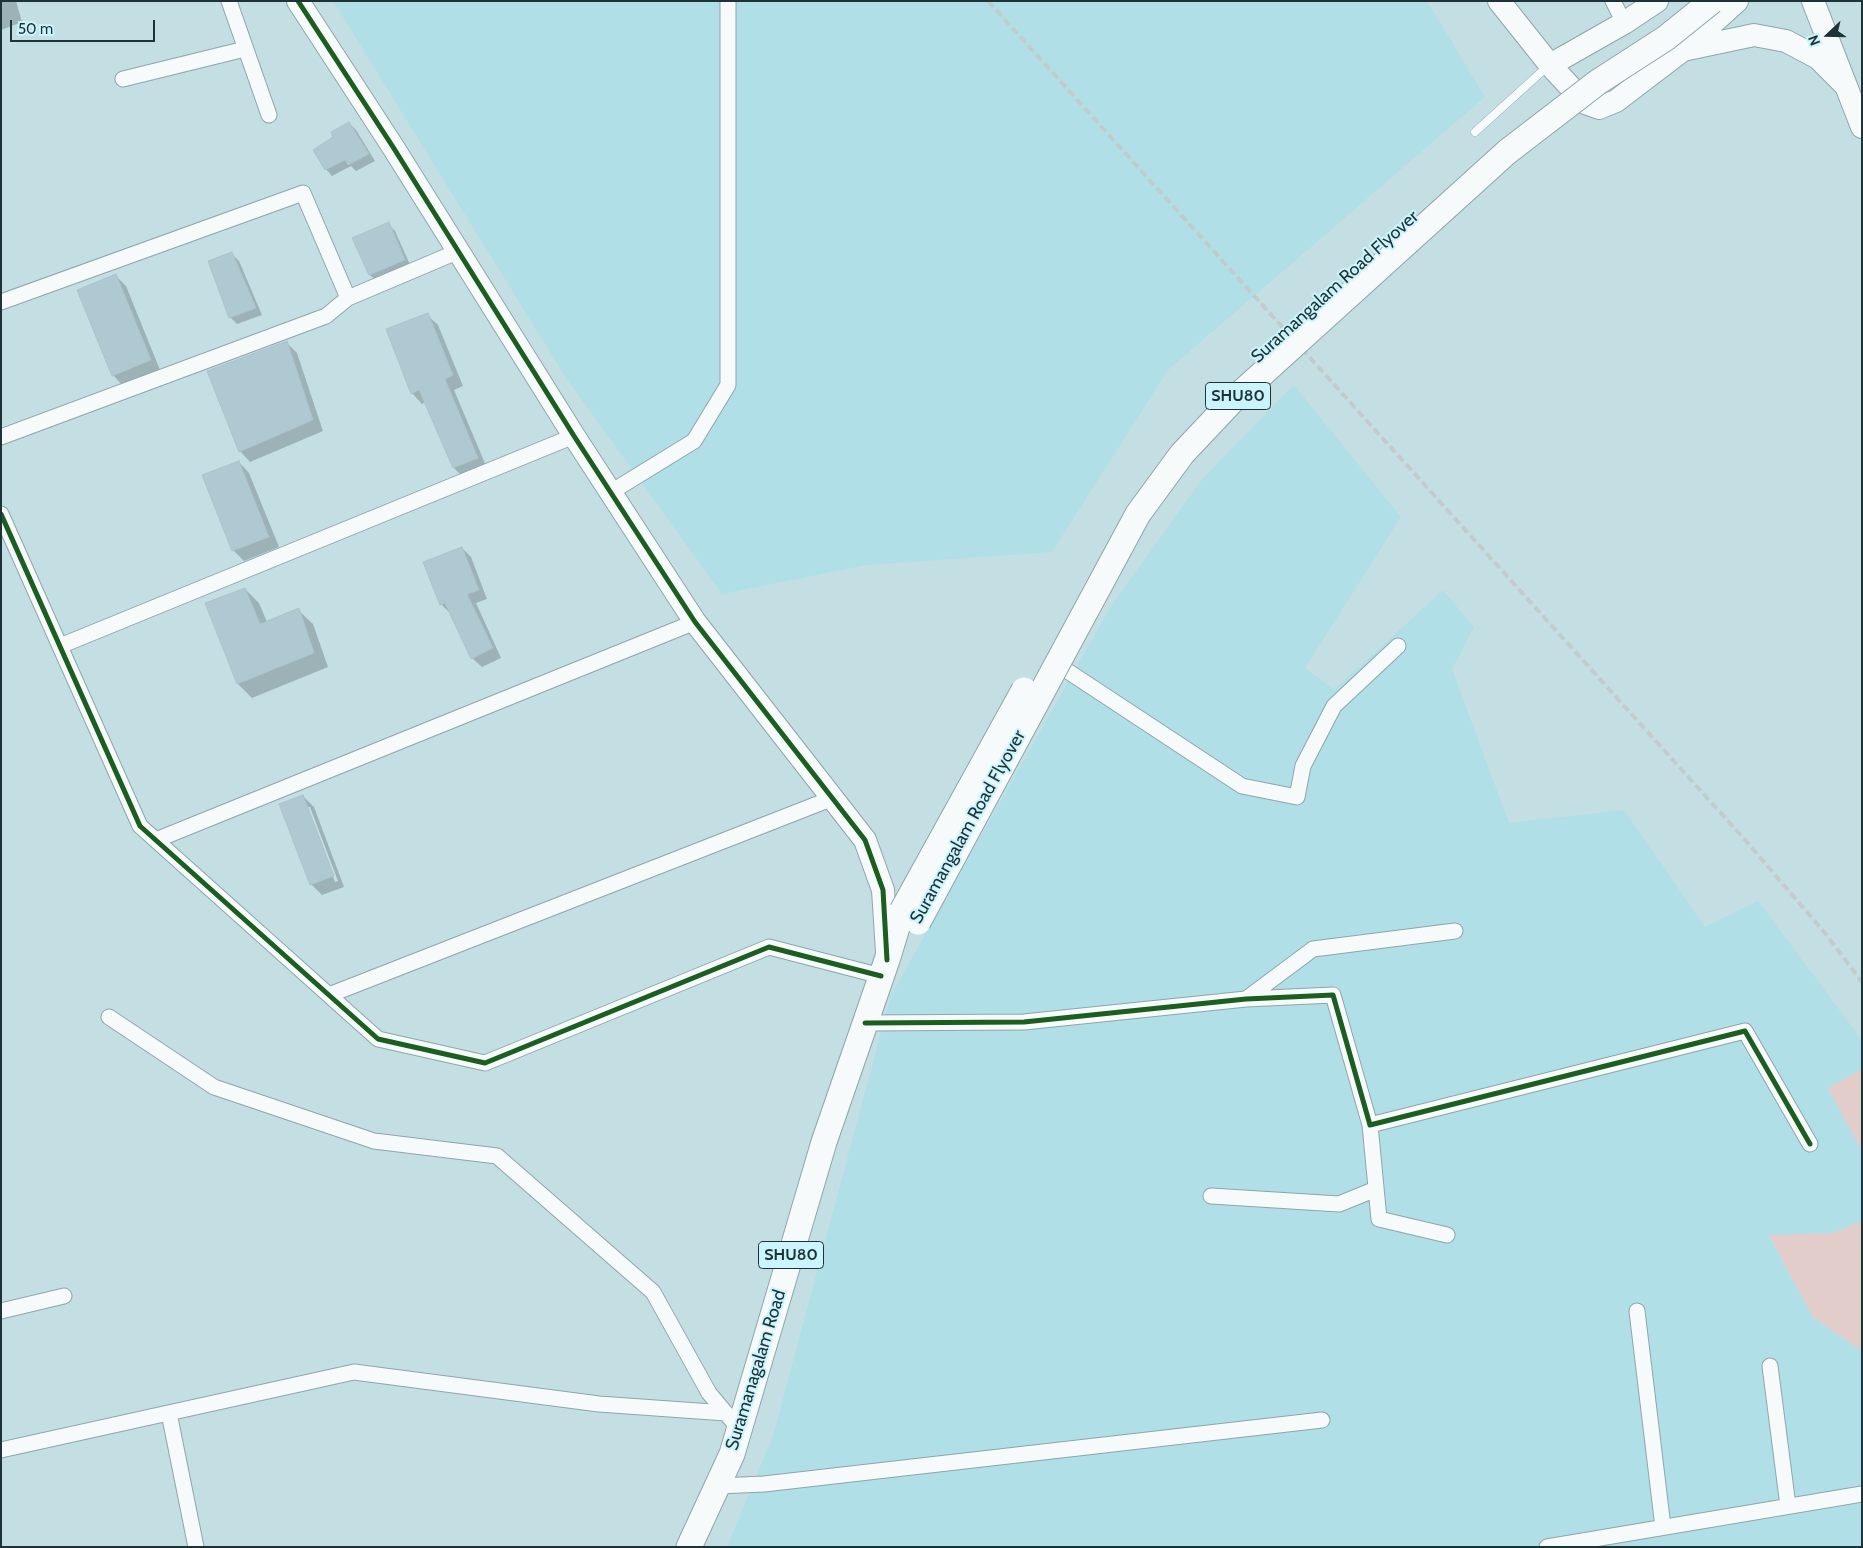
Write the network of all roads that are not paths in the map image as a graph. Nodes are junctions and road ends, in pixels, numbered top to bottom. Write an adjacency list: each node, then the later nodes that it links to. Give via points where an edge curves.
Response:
1 (229, 1): 12 (street)
2 (298, 1): 20 (street)
3 (728, 1): 25 (street, via 728,385 694,441)
4 (1499, 1): 14 (street)
5 (1613, 1): 11 (street)
6 (1657, 1): 11 (street)
7 (1688, 1): 33 (main road, Suramangalam Road Flyover / SHU80, bridge, via 1588,69 1499,139 1220,390 1169,443 1125,506)
8 (1712, 1): 33 (main road, Suramangalam Road Flyover / SHU80, bridge, via 1666,38 1598,82 1508,152 1232,402 1182,454 1138,514)
9 (1737, 1): 13 (street)
10 (1813, 1): 16 (street)
11 (1624, 22): 14 (street)
12 (245, 49): 15 (street); 17 (street)
13 (1683, 50): 14 (street, via 1616,100 1599,108 1585,102); 16 (street, via 1754,35 1786,41 1818,58)
14 (1550, 65): 19 (lane)
15 (123, 79)
16 (1844, 84): 18 (street)
17 (269, 115)
18 (1862, 127)
19 (1475, 132)
20 (459, 251): 21 (street); 23 (street)
21 (348, 298): 22 (street, via 303,193); 24 (street, via 326,316)
22 (1, 302)
23 (574, 436): 25 (street); 28 (street)
24 (1, 437)
25 (611, 492): 27 (street)
26 (1, 514): 28 (street)
27 (695, 622): 31 (street); 32 (street)
28 (60, 646): 32 (street, via 140,826)
29 (1398, 646): 30 (street, via 1334,706 1303,766 1297,797 1242,786)
30 (1069, 672)
31 (833, 798): 35 (street, via 865,840 884,890); 36 (street)
32 (156, 840): 36 (street)
33 (910, 916): 35 (main road, Suramangalam Road Flyover / SHU80)
34 (1455, 931): 37 (street, via 1313,948)
35 (884, 968): 36 (street, via 769,947 485,1063 378,1039); 39 (main road, Suramanagalam Road / SHU80)
36 (329, 995)
37 (1246, 998): 39 (street, via 1024,1022); 40 (street, via 1333,995)
38 (109, 1017): 51 (street, via 214,1087 374,1141 497,1156 653,1292 709,1393)
39 (865, 1022): 51 (main road, Suramanagalam Road / SHU80)
40 (1370, 1125): 41 (street, via 1745,1031); 42 (street)
41 (1810, 1144)
42 (1376, 1189): 43 (street, via 1339,1204); 44 (street, via 1380,1219)
43 (1211, 1196)
44 (1447, 1234)
45 (64, 1296): 46 (street)
46 (1, 1311)
47 (1637, 1311): 56 (street)
48 (1770, 1366): 55 (street)
49 (169, 1413): 51 (street, via 354,1372); 52 (street); 57 (street)
50 (1322, 1420): 53 (street, via 764,1484)
51 (732, 1421): 53 (main road, Suramanagalam Road / SHU80, via 732,1454)
52 (1, 1450)
53 (718, 1486): 58 (main road, Suramanagalam Road / SHU80)
54 (1862, 1494): 55 (street)
55 (1788, 1506): 56 (street)
56 (1663, 1527): 59 (street)
57 (196, 1547)
58 (689, 1547)
59 (1547, 1547)

